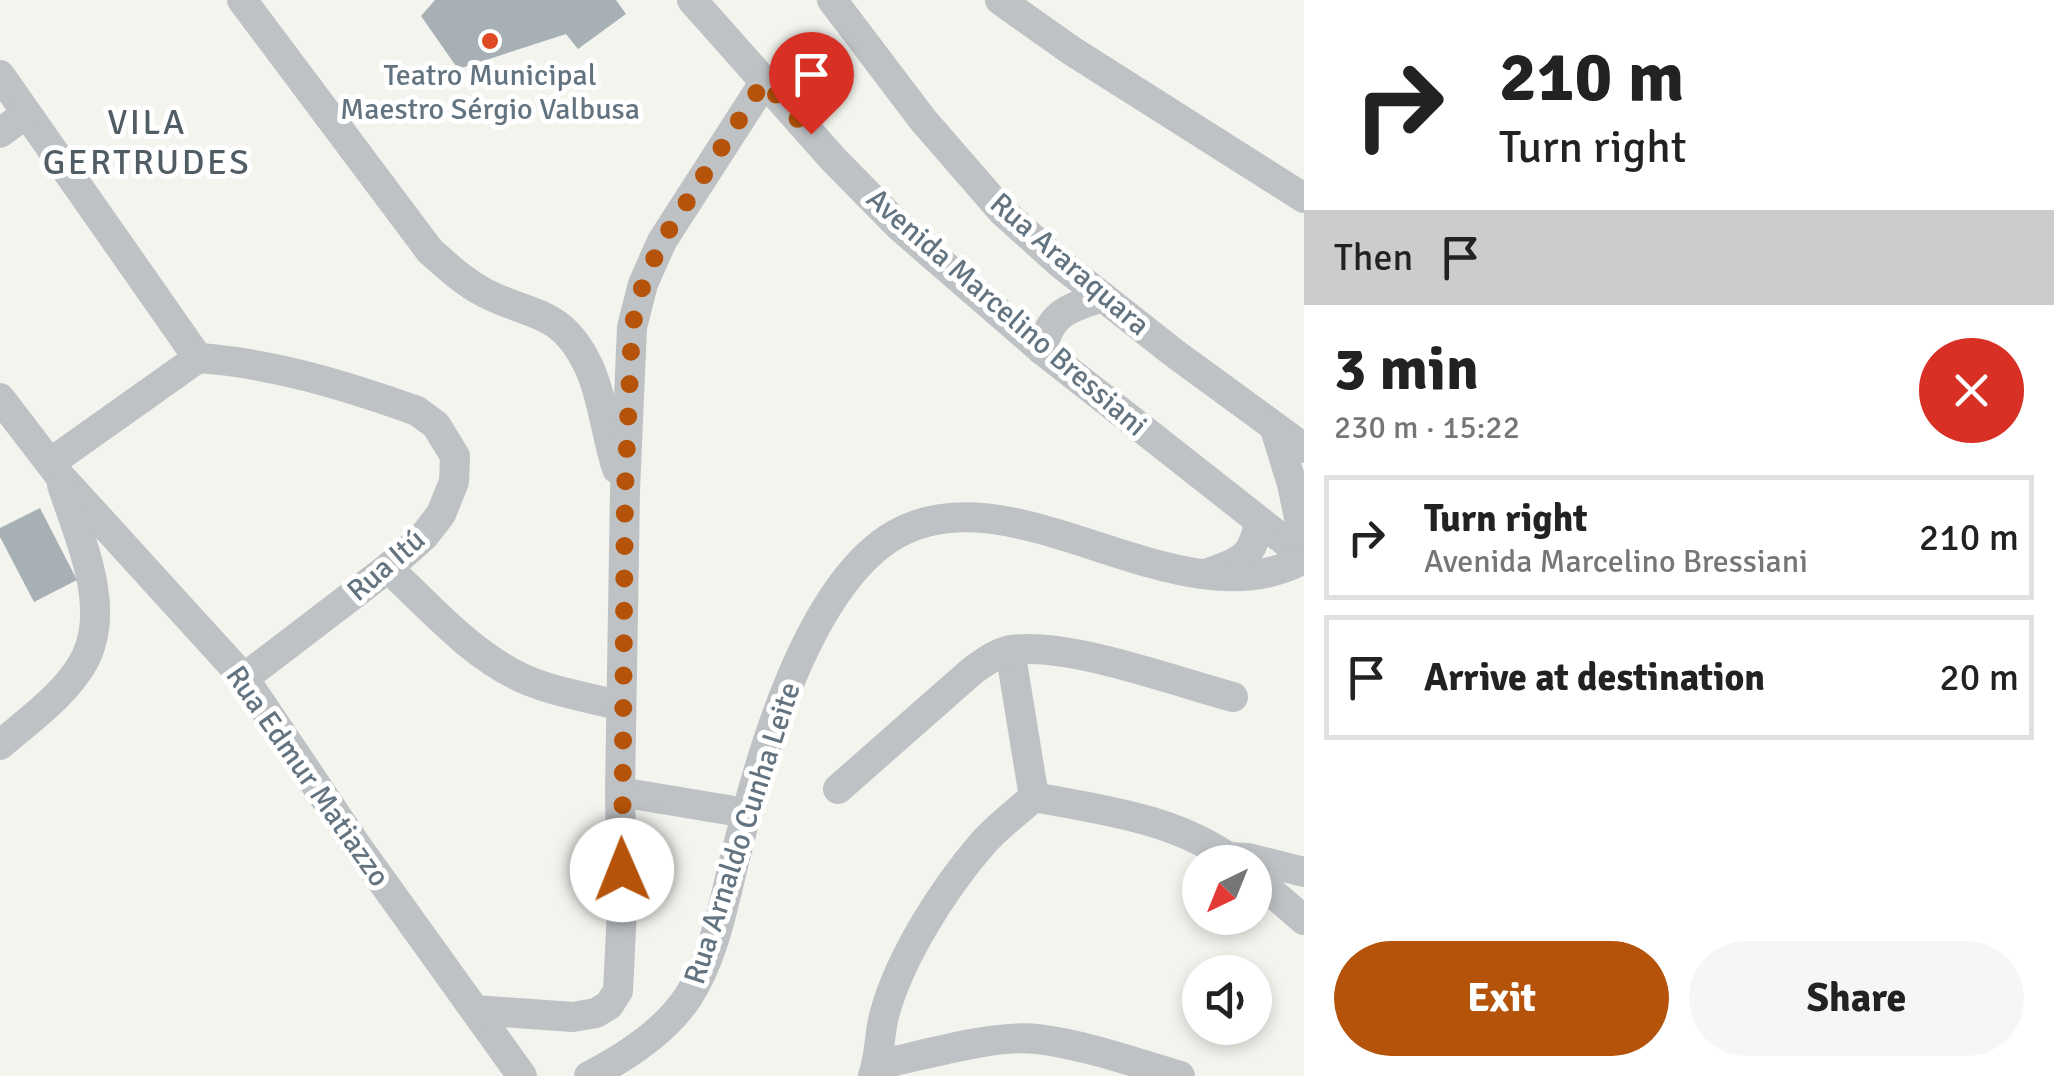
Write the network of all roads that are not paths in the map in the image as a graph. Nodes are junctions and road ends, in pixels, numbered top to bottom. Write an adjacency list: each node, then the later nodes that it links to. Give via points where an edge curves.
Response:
1 (242, 0): 17 (street, via 430,252 462,281 566,331 590,370)
2 (692, 0): 6 (street, Avenida Marcelino Bressiani)
3 (832, 0): 10 (street, Rua Araraquara, via 1002,211)
4 (1000, 0): 9 (street)
5 (0, 76): 7 (street)
6 (764, 81): 11 (street, Avenida Marcelino Bressiani, via 900,227); 17 (street, via 662,241 643,284 632,327)
7 (26, 114): 8 (street); 12 (street)
8 (0, 133)
9 (1304, 198)
10 (1103, 297): 11 (street, via 1059,314 1046,328); 14 (street, Rua Araraquara)
11 (1042, 350): 18 (street, Avenida Marcelino Bressiani)
12 (198, 358): 16 (street); 21 (street, Rua Itú, via 267,367 377,396 436,425 455,456 454,482 441,514)
13 (0, 398): 16 (street, Rua Edmur Matiazzo)
14 (1274, 429): 15 (street, Rua Araraquara); 19 (street)
15 (1304, 448)
16 (54, 469): 24 (street, Rua Edmur Matiazzo); 27 (street, via 95,600 96,632 69,681)
17 (625, 491): 26 (street)
18 (1259, 522): 20 (street, Avenida Marcelino Bressiani); 22 (street, via 1248,554)
19 (1304, 542)
20 (1304, 557): 22 (street, Rua Arnaldo Cunha Leite, via 1266,575)
21 (388, 568): 24 (street, Rua Itú); 26 (street, via 495,664 526,680)
22 (1203, 575): 31 (street, Rua Arnaldo Cunha Leite, via 1011,523 958,516 922,522 888,540 826,608 789,683)
23 (1010, 650): 25 (street, via 1073,654); 28 (street, via 972,671); 30 (street)
24 (244, 678): 37 (street, Rua Edmur Matiazzo)
25 (1233, 697)
26 (621, 706): 29 (street)
27 (0, 745)
28 (838, 789)
29 (620, 792): 31 (street); 37 (street, via 622,974 609,1005 573,1017)
30 (1034, 797): 32 (street, via 1170,826); 38 (street, via 986,840 945,894 894,986)
31 (746, 813): 40 (street, Rua Arnaldo Cunha Leite, via 691,994 644,1042)
32 (1204, 845)
33 (1272, 864): 34 (street)
34 (1304, 872)
35 (1272, 893): 36 (street)
36 (1304, 920)
37 (475, 1010): 39 (street, Rua Edmur Matiazzo)
38 (875, 1071): 41 (street, via 1034,1038)
39 (522, 1076)
40 (589, 1076)
41 (1180, 1076)

